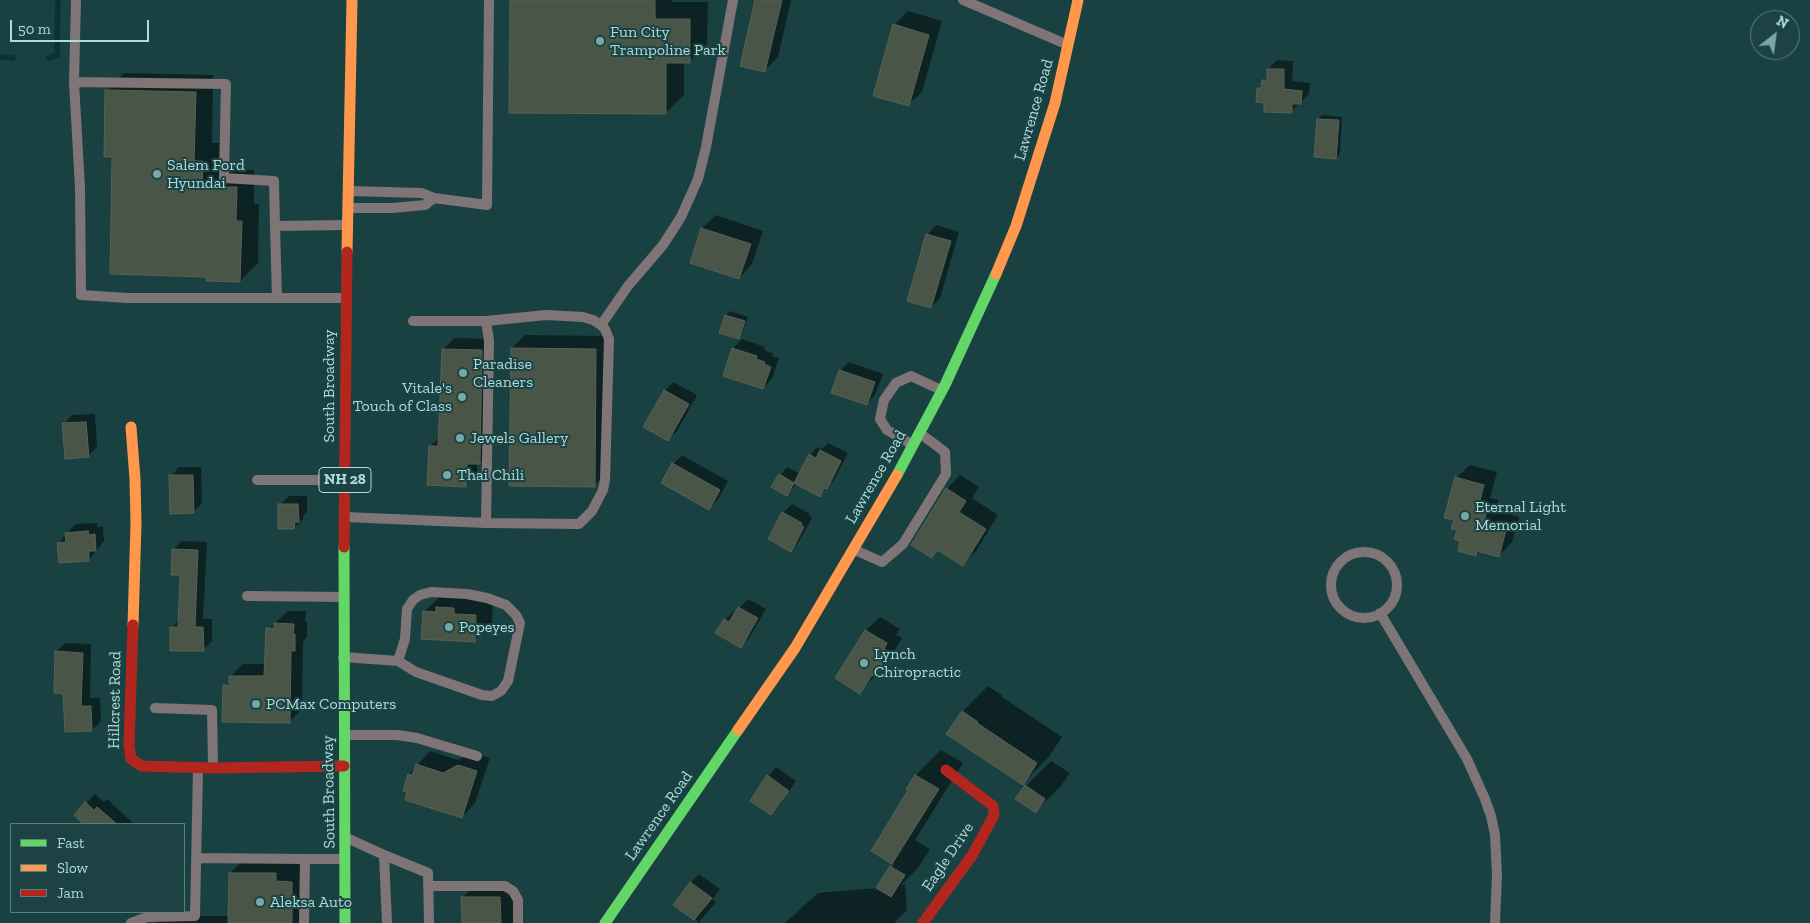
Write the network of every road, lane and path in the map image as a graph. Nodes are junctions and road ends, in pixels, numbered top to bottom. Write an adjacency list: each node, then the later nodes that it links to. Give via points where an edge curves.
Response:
1 (76, 0): 8 (lane)
2 (352, 0): 9 (street, South Broadway / NH 28)
3 (489, 0): 10 (lane, via 486,205)
4 (733, 0): 18 (lane, via 698,179 681,217 663,245 628,286)
5 (963, 0): 7 (lane)
6 (1078, 0): 7 (street, Lawrence Road)
7 (1069, 45): 19 (street, Lawrence Road, via 1053,111 1016,226)
8 (74, 82): 13 (lane, via 226,84 224,178 274,181); 14 (lane, via 80,188 81,295)
9 (347, 191): 10 (lane, via 422,193); 11 (street, South Broadway / NH 28)
10 (434, 198): 11 (lane, via 425,205)
11 (346, 208): 12 (street, South Broadway / NH 28)
12 (347, 225): 13 (lane); 15 (street, South Broadway / NH 28)
13 (276, 226): 14 (lane)
14 (277, 298): 15 (lane)
15 (346, 298): 24 (street, South Broadway / NH 28)
16 (413, 321): 17 (lane)
17 (486, 322): 18 (lane, via 546,315 583,318); 26 (lane, via 489,341)
18 (601, 325): 26 (lane, via 609,339 605,480 592,511 579,524)
19 (942, 390): 21 (street, Lawrence Road); 22 (lane, via 911,376 896,384 884,400 880,420 887,430)
20 (130, 427): 37 (street, Hillcrest Road, via 136,479 136,523 128,745 131,759 142,766)
21 (920, 433): 22 (street, Lawrence Road); 27 (lane, via 945,452 946,474 903,544 882,562)
22 (914, 446): 27 (street, Lawrence Road)
23 (257, 480): 24 (lane)
24 (345, 480): 25 (street, South Broadway / NH 28)
25 (345, 518): 26 (lane); 29 (street, South Broadway / NH 28)
26 (486, 523)
27 (854, 550): 54 (street, Lawrence Road, via 795,648)
28 (247, 596): 29 (lane)
29 (344, 597): 31 (street, South Broadway / NH 28)
30 (1380, 613): 30 (lane, via 1392,602 1396,592 1394,571 1384,559 1369,552 1348,556 1334,572 1332,583 1337,603 1354,616 1365,618); 56 (lane, via 1460,747 1491,816 1497,875)
31 (343, 657): 32 (lane); 34 (street, South Broadway / NH 28)
32 (398, 661): 32 (lane, via 416,672 492,696 501,691 508,681 520,623 506,605 487,598 431,592 420,595 407,609 405,639)
33 (155, 708): 38 (lane, via 212,710)
34 (344, 735): 35 (lane, via 417,738); 36 (street, South Broadway / NH 28)
35 (477, 756)
36 (344, 766): 38 (street, Hillcrest Road); 40 (street, South Broadway / NH 28)
37 (198, 768): 38 (street, Hillcrest Road); 42 (lane)
38 (212, 768)
39 (946, 770): 55 (street, Eagle Drive, via 993,806 994,815 973,854)
40 (345, 837): 41 (lane); 44 (street, South Broadway / NH 28)
41 (384, 855): 45 (lane, via 428,873); 51 (lane, via 391,900)
42 (197, 858): 43 (lane); 48 (lane, via 195,916 147,917)
43 (305, 859): 44 (lane); 49 (lane)
44 (346, 859): 50 (street, South Broadway / NH 28)
45 (428, 886): 47 (lane); 53 (lane, via 505,886 518,900)
46 (418, 899): 47 (lane)
47 (429, 899): 52 (lane)
48 (131, 923)
49 (304, 923)
50 (345, 923)
51 (386, 923)
52 (429, 923)
53 (518, 923)
54 (605, 923)
55 (923, 923)
56 (1495, 923)

